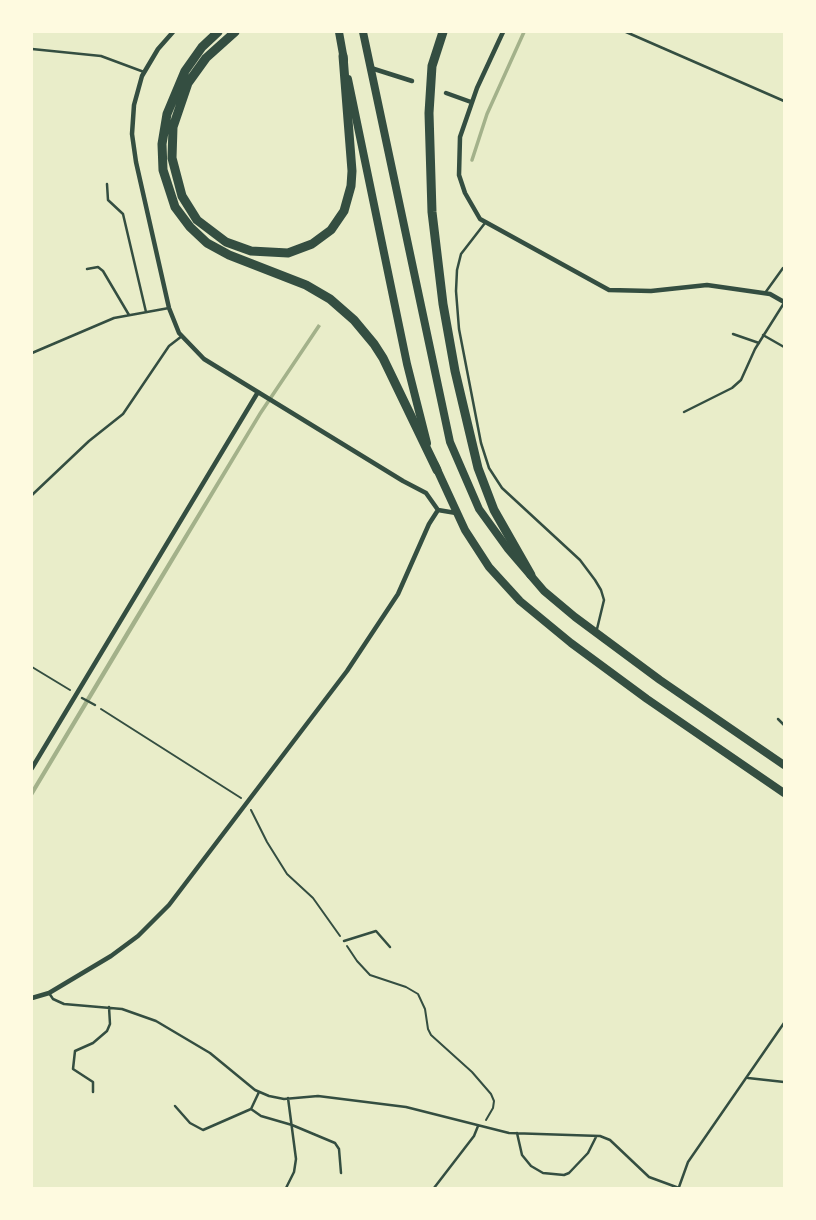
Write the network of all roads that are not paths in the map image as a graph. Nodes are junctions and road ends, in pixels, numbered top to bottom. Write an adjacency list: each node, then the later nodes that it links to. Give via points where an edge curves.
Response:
1 (173, 32): 12 (street)
2 (218, 32): 34 (highway, via 185,71 167,114 163,170 175,206 207,243 306,285 354,320 383,358)
3 (235, 32): 10 (highway, via 206,58 188,83 173,127 172,158 182,196 197,220 226,242 250,251 288,253 312,244 331,230 344,212 352,171)
4 (340, 32): 10 (highway)
5 (363, 32): 11 (highway)
6 (443, 32): 38 (highway, via 432,66 429,113 432,212 443,304 478,468 494,510)
7 (503, 32): 16 (street)
8 (626, 32): 15 (lane)
9 (32, 49): 12 (lane, via 101,56)
10 (343, 56): 34 (highway, via 407,364)
11 (371, 68): 13 (street); 38 (highway, via 450,442 479,509)
12 (145, 72): 23 (street, via 134,105 132,134)
13 (412, 81)
14 (446, 93): 16 (street)
15 (785, 101)
16 (471, 102): 18 (street, via 460,136 459,175 473,210)
17 (107, 184): 24 (lane, via 108,200 123,214)
18 (485, 223): 21 (street, via 609,290 706,285); 39 (lane, via 461,254 456,291 481,443 502,488 580,560 595,580 604,600)
19 (783, 268): 21 (lane)
20 (87, 269): 25 (lane, via 103,271)
21 (765, 293): 22 (street)
22 (785, 302): 28 (lane)
23 (169, 308): 24 (lane); 27 (street)
24 (146, 312): 25 (lane)
25 (129, 315): 31 (lane)
26 (733, 334): 29 (lane)
27 (182, 335): 32 (street, via 204,359); 35 (lane, via 169,346 123,414)
28 (763, 335): 29 (lane); 30 (lane)
29 (759, 343): 33 (lane, via 741,380)
30 (785, 347)
31 (32, 353)
32 (260, 393): 36 (street, via 426,493); 40 (street)
33 (684, 412)
34 (437, 470): 37 (highway)
35 (32, 495)
36 (438, 510): 37 (street); 49 (street, via 398,594 347,671 169,905 111,956)
37 (456, 513): 46 (highway, via 489,567 520,600 647,699)
38 (531, 575): 39 (highway)
39 (596, 633): 44 (highway)
40 (80, 696): 41 (lane); 45 (street)
41 (95, 705)
42 (778, 719): 43 (lane)
43 (785, 725)
44 (785, 765)
45 (32, 768)
46 (785, 793)
47 (344, 941): 48 (lane, via 376,930)
48 (390, 947)
49 (49, 993): 50 (street); 51 (lane, via 64,1004)
50 (32, 998)
51 (109, 1007): 55 (lane, via 107,1031 78,1048 74,1057 75,1073 93,1082); 56 (lane, via 156,1021 210,1053)
52 (785, 1023): 53 (lane)
53 (748, 1077): 54 (lane); 67 (lane, via 688,1162)
54 (785, 1082)
55 (93, 1091)
56 (260, 1092): 57 (lane); 59 (lane)
57 (288, 1098): 60 (lane, via 318,1096 406,1107); 61 (lane)
58 (175, 1107): 59 (lane, via 203,1130)
59 (251, 1109): 61 (lane, via 272,1121)
60 (479, 1124): 62 (lane); 66 (lane)
61 (292, 1125): 64 (lane, via 335,1143); 65 (lane, via 296,1159)
62 (517, 1133): 63 (lane); 63 (lane, via 522,1155 531,1166 564,1175 588,1153)
63 (596, 1136): 67 (lane, via 611,1140 649,1177)
64 (341, 1173)
65 (286, 1188)
66 (434, 1188)
67 (679, 1188)

